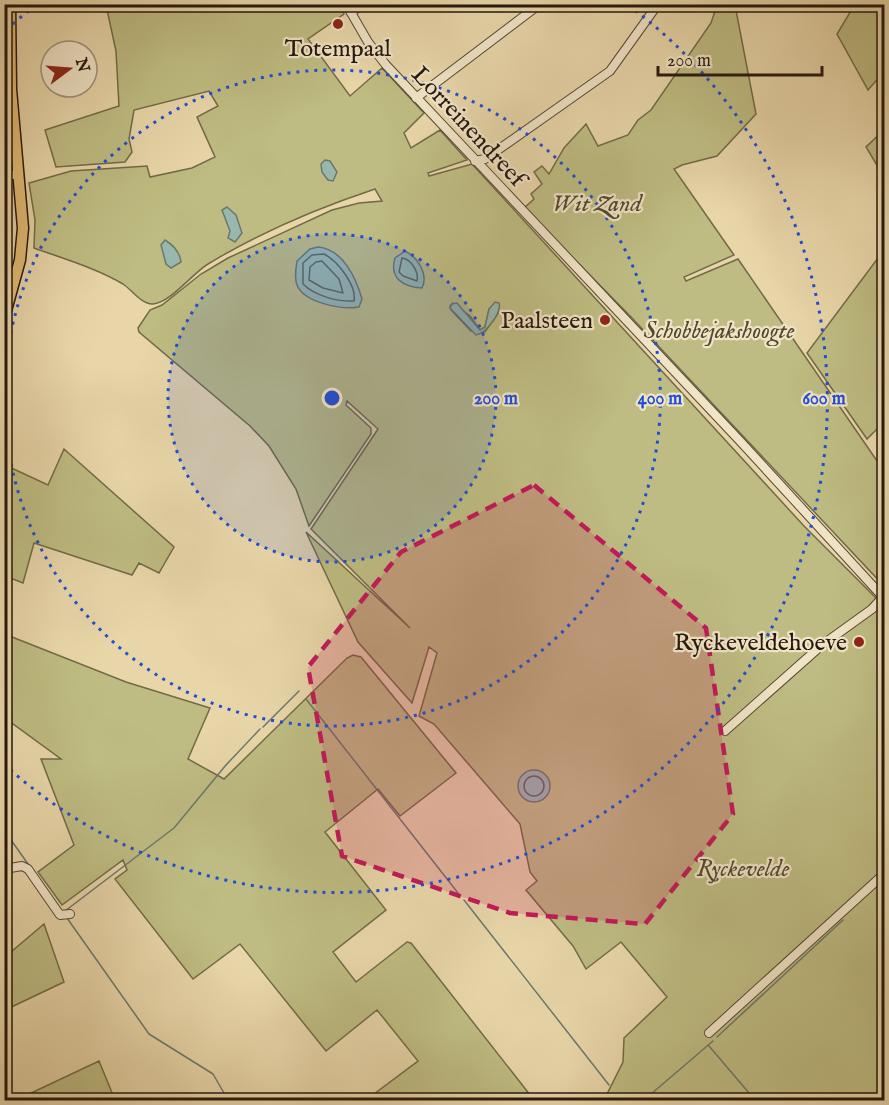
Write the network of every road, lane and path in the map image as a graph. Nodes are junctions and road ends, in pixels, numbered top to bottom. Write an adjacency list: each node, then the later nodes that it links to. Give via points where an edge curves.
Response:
1 (10, 4): 9 (main road, via 11,89)
2 (346, 4): 6 (street, Lorreinendreef)
3 (362, 4): 6 (street)
4 (540, 4): 7 (street)
5 (658, 4): 8 (street, via 610,72 484,159)
6 (351, 14): 7 (street, Lorreinendreef, via 368,42)
7 (417, 98): 8 (street, Lorreinendreef)
8 (475, 161): 12 (street, Lorreinendreef, via 883,597)
9 (19, 174): 10 (street); 11 (main road, via 23,239)
10 (4, 176)
11 (4, 318)
12 (725, 731)
13 (4, 868): 15 (street, via 28,869 60,915)
14 (885, 874): 16 (street)
15 (70, 914)
16 (709, 1033)

